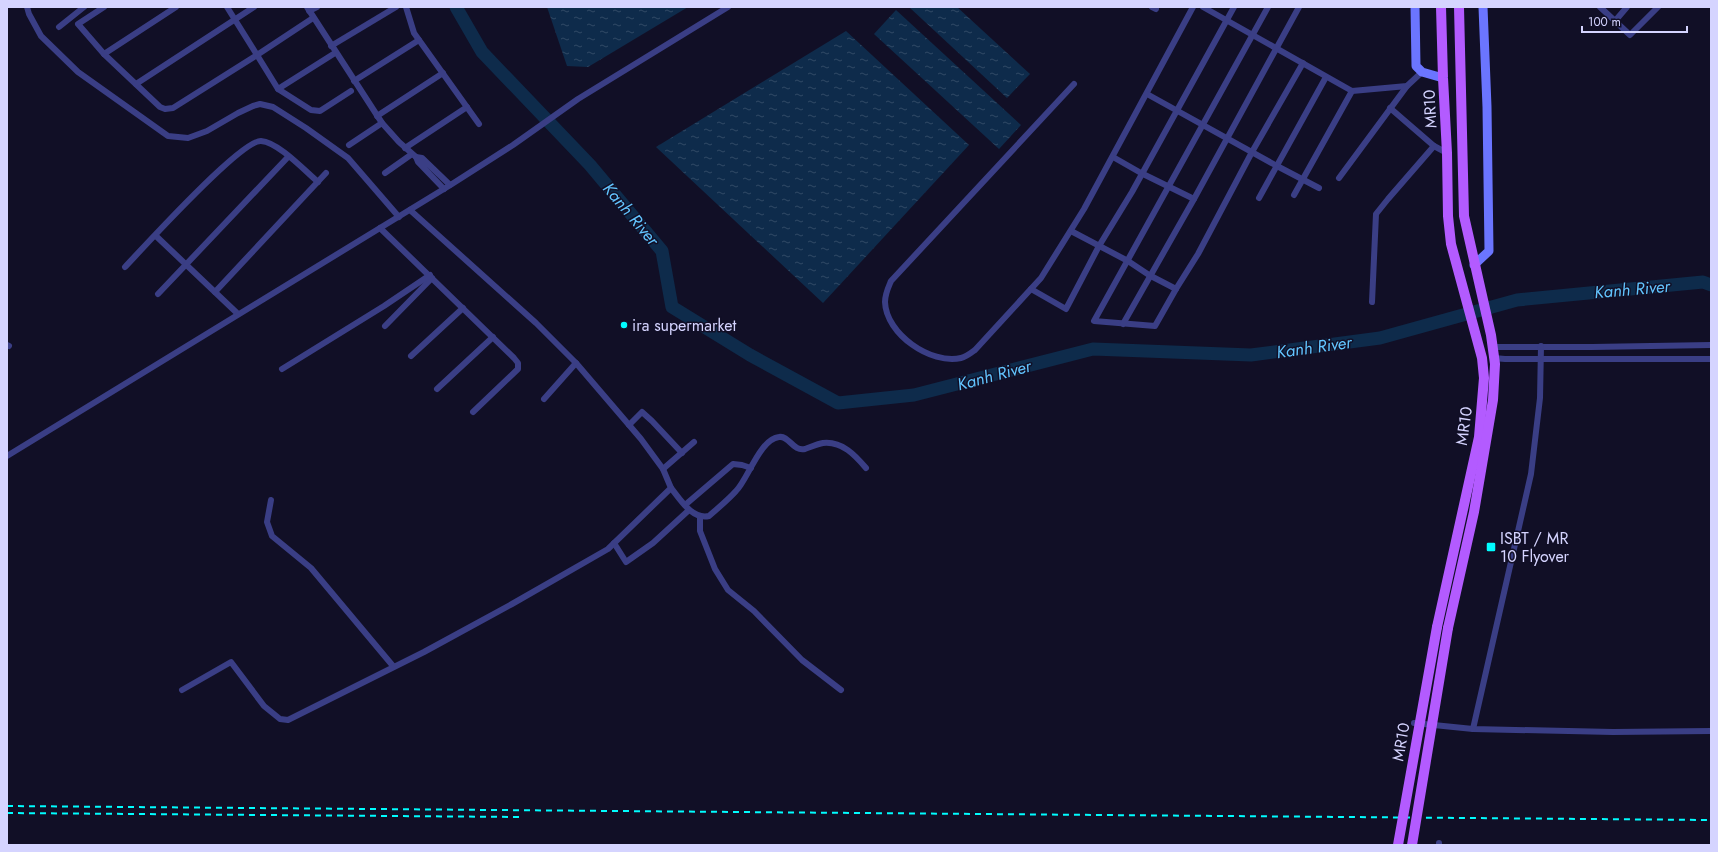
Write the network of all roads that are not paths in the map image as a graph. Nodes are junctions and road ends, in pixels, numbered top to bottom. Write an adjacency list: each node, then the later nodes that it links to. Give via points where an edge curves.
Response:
1 (27, 7): 85 (street, via 41,36 78,72 168,136 188,138 207,131 253,106 260,104 273,107 348,158)
2 (84, 7): 26 (street)
3 (104, 7): 31 (street)
4 (176, 7): 38 (street)
5 (227, 7): 28 (street)
6 (254, 7): 28 (street)
7 (317, 7): 25 (street)
8 (396, 7): 35 (street)
9 (406, 7): 34 (street, via 411,27)
10 (728, 7): 77 (street, via 578,99 513,146)
11 (1152, 7): 12 (street)
12 (1156, 7)
13 (1203, 7): 29 (street)
14 (1234, 7): 29 (street)
15 (1268, 7): 33 (street)
16 (1299, 7): 36 (street)
17 (1415, 7): 41 (street, via 1416,66)
18 (1441, 7): 44 (main road, MR10)
19 (1459, 7): 92 (main road, MR10, via 1464,216)
20 (1483, 7): 92 (street, via 1489,251)
21 (1600, 7): 30 (street)
22 (1627, 7): 30 (street)
23 (1658, 7): 30 (street, via 1630,36)
24 (1192, 8): 52 (street)
25 (308, 9): 27 (street)
26 (72, 17): 31 (street); 32 (street)
27 (313, 18): 35 (street); 39 (street)
28 (235, 19): 39 (street); 46 (street)
29 (1227, 20): 33 (street); 55 (street)
30 (1615, 21)
31 (78, 24): 38 (street)
32 (59, 27)
33 (1253, 34): 36 (street); 59 (street)
34 (419, 40): 42 (street); 45 (street)
35 (331, 46): 37 (street)
36 (1276, 48): 40 (street); 60 (street)
37 (336, 53): 45 (street); 49 (street)
38 (104, 54): 46 (street)
39 (257, 55): 46 (street, via 169,109 160,107); 49 (street)
40 (1303, 62): 43 (street); 64 (street)
41 (1422, 72): 44 (street); 48 (street)
42 (443, 74): 53 (street); 56 (street)
43 (1326, 77): 51 (street); 69 (street)
44 (1443, 78): 65 (main road, MR10)
45 (354, 81): 56 (street)
46 (136, 84)
47 (1074, 84): 96 (street, via 891,281 885,302 894,326 908,342 923,352 946,358 962,358 975,350)
48 (1407, 86): 51 (street); 54 (street)
49 (278, 89): 50 (street, via 305,107 317,111)
50 (351, 91)
51 (1352, 91): 75 (street)
52 (1147, 94): 55 (street); 67 (street)
53 (467, 107): 58 (street); 63 (street)
54 (1390, 108): 62 (street); 74 (street)
55 (1176, 110): 59 (street); 73 (street)
56 (378, 116): 57 (street)
57 (382, 123): 61 (street); 63 (street)
58 (479, 124)
59 (1202, 125): 60 (street); 78 (street)
60 (1226, 138): 64 (street); 83 (street)
61 (349, 145)
62 (1434, 146): 65 (street); 100 (street, via 1376,214)
63 (405, 148): 66 (street)
64 (1252, 152): 69 (street); 97 (street, via 1198,254)
65 (1447, 153): 136 (main road, MR10, bridge, via 1451,244 1478,340 1484,378 1479,438 1437,627)
66 (414, 155): 70 (street, via 418,162); 72 (street)
67 (1113, 156): 73 (street); 87 (street)
68 (288, 157): 76 (street); 88 (street, via 262,141 248,146 221,168); 91 (street)
69 (1277, 166): 75 (street); 82 (street)
70 (432, 171): 77 (street); 80 (street)
71 (326, 173): 76 (street)
72 (385, 173)
73 (1141, 173): 78 (street); 89 (street)
74 (1339, 178)
75 (1302, 179): 79 (street); 81 (street)
76 (318, 182): 98 (street)
77 (450, 185): 80 (street)
78 (1168, 187): 83 (street); 90 (street)
79 (1319, 188)
80 (444, 189): 84 (street)
81 (1294, 195)
82 (1259, 198)
83 (1194, 199): 94 (street)
84 (410, 210): 85 (street); 113 (street, via 536,323)
85 (398, 216): 86 (street)
86 (380, 228): 95 (street); 102 (street)
87 (1071, 231): 89 (street); 96 (street)
88 (156, 236): 91 (street); 93 (street)
89 (1099, 246): 90 (street); 96 (street, via 1066,309)
90 (1128, 261): 94 (street); 103 (street, via 1094,321)
91 (186, 265): 98 (street); 99 (street)
92 (1474, 265): 108 (main road, MR10)
93 (125, 267)
94 (1150, 275): 97 (street); 103 (street)
95 (431, 276): 101 (street); 104 (street); 114 (street)
96 (1031, 289)
97 (1176, 289): 103 (street, via 1155,326)
98 (215, 292): 102 (street)
99 (158, 294)
100 (1372, 302)
101 (463, 308): 105 (street); 109 (street)
102 (238, 314): 121 (street)
103 (1122, 324)
104 (385, 326)
105 (493, 337): 115 (street); 117 (street, via 518,363 518,369)
106 (1711, 345): 107 (street)
107 (1541, 346): 108 (street); 111 (street)
108 (1492, 347): 110 (main road, MR10)
109 (411, 356)
110 (1494, 358): 111 (street); 137 (main road, MR10, bridge, via 1493,400 1478,490 1448,628)
111 (1540, 359): 112 (street); 134 (street, via 1540,398 1531,474)
112 (1711, 360)
113 (576, 363): 116 (street); 118 (street)
114 (282, 369)
115 (437, 389)
116 (544, 399)
117 (473, 412)
118 (629, 425): 120 (street, via 642,412); 124 (street)
119 (694, 442): 120 (street)
120 (682, 453): 124 (street)
121 (7, 456)
122 (750, 468): 123 (street, via 767,444 780,436 803,450 823,443 838,445 854,455); 127 (street, via 742,464 733,464); 128 (street, via 736,491 709,516)
123 (866, 468)
124 (663, 469): 125 (street)
125 (671, 488): 127 (street); 129 (street)
126 (271, 500): 130 (street, via 267,522 272,536 311,568)
127 (687, 508): 128 (street); 129 (street, via 653,543 626,562)
128 (700, 516): 132 (street, via 700,531 715,569 728,590 754,611 802,660)
129 (614, 543): 130 (street, via 608,549 512,604)
130 (393, 666): 131 (street, via 288,720 280,719 264,706 231,662)
131 (182, 690)
132 (841, 690)
133 (1414, 723): 134 (street)
134 (1473, 729): 135 (street)
135 (1711, 731)
136 (1398, 845)
137 (1412, 845)

